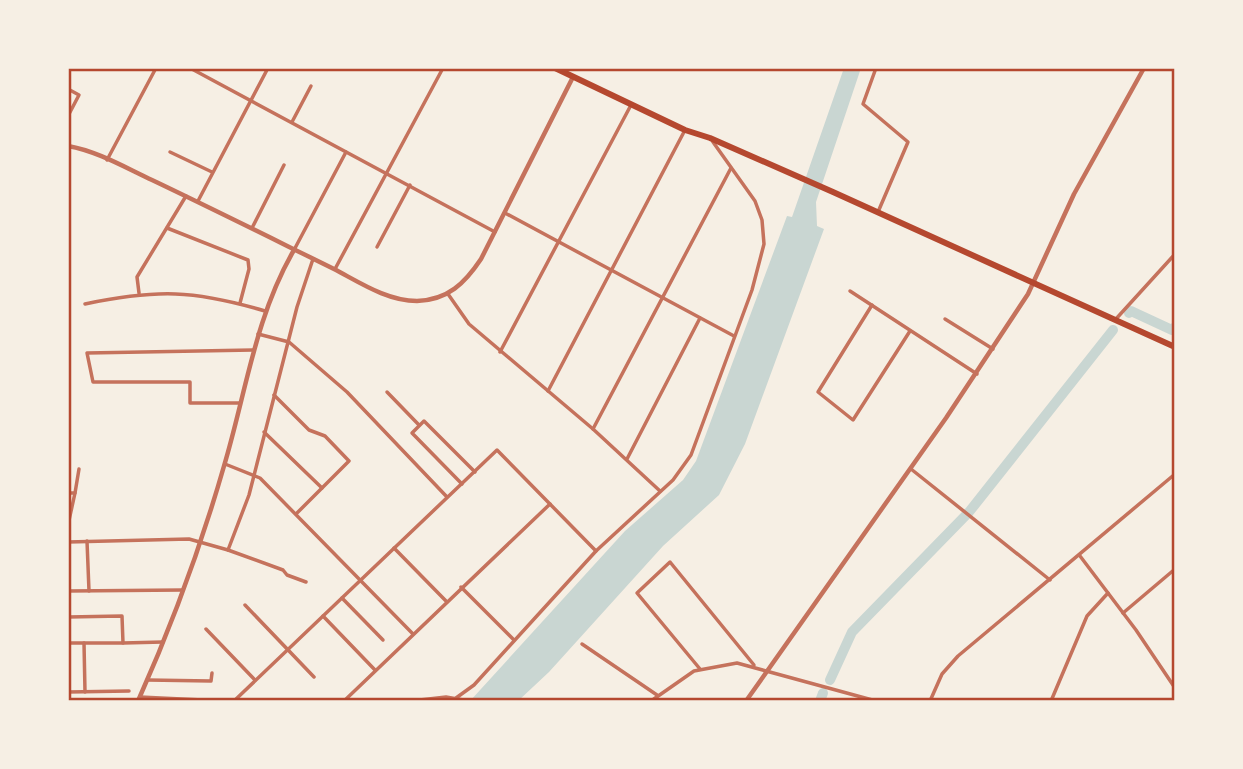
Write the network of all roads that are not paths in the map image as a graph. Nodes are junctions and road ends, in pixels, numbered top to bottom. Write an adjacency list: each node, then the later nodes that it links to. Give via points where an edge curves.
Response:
1 (156, 68): 20 (street)
2 (190, 68): 11 (street)
3 (268, 68): 11 (street)
4 (443, 68): 24 (street)
5 (555, 68): 8 (main road)
6 (876, 68): 28 (street, via 863,104 908,142)
7 (1144, 68): 40 (street, via 1074,194)
8 (573, 77): 12 (main road); 29 (street)
9 (311, 86): 14 (street)
10 (68, 89): 13 (street, via 79,95)
11 (252, 101): 14 (street); 23 (street)
12 (632, 103): 15 (main road); 33 (street)
13 (68, 116)
14 (292, 122): 19 (street)
15 (685, 130): 16 (main road); 38 (street)
16 (710, 138): 22 (street); 28 (main road)
17 (68, 146): 20 (street)
18 (170, 152): 23 (street)
19 (346, 152): 24 (street); 35 (street)
20 (107, 160): 26 (street)
21 (284, 165): 31 (street)
22 (731, 168): 44 (street); 54 (street, via 755,201 765,236 757,275)
23 (213, 173): 27 (street)
24 (387, 174): 25 (street); 39 (street)
25 (410, 185): 32 (street); 34 (street)
26 (186, 196): 27 (street); 30 (street)
27 (198, 201): 31 (street)
28 (878, 212): 40 (main road)
29 (505, 213): 32 (street); 33 (street)
30 (167, 228): 42 (street, via 137,278); 45 (street, via 248,260)
31 (252, 228): 35 (street)
32 (495, 232): 43 (street, via 472,272)
33 (558, 241): 38 (street); 59 (street)
34 (377, 247)
35 (294, 250): 37 (street); 48 (street)
36 (1175, 254): 51 (street)
37 (313, 259): 39 (street); 55 (street)
38 (612, 269): 44 (street); 61 (street)
39 (334, 270): 43 (street, via 407,300)
40 (1033, 281): 51 (main road); 57 (street)
41 (850, 290): 47 (street)
42 (139, 293): 45 (street, via 192,293); 46 (street)
43 (448, 294): 59 (street, via 469,324)
44 (663, 298): 49 (street); 66 (street)
45 (240, 303): 48 (street)
46 (85, 304)
47 (872, 305): 52 (street); 52 (street, via 818,392 853,420)
48 (265, 311): 53 (street)
49 (700, 318): 54 (street); 68 (street)
50 (945, 319): 57 (street)
51 (1115, 321): 56 (main road)
52 (910, 331): 60 (street)
53 (258, 334): 55 (street); 58 (street)
54 (734, 336): 77 (street, via 691,455)
55 (289, 342): 63 (street); 80 (street, via 347,393)
56 (1175, 347)
57 (993, 349): 60 (street)
58 (253, 351): 64 (street); 64 (street, via 87,353 93,382 190,382 190,402)
59 (500, 352): 61 (street)
60 (976, 374): 71 (street)
61 (548, 391): 66 (street)
62 (387, 392): 65 (street)
63 (274, 395): 67 (street); 76 (street, via 309,430 326,436 349,461)
64 (240, 403): 69 (street)
65 (419, 425): 72 (street, via 424,421); 75 (street, via 412,433)
66 (593, 429): 68 (street)
67 (264, 432): 73 (street); 76 (street)
68 (627, 459): 77 (street)
69 (225, 464): 73 (street); 84 (street)
70 (79, 469): 79 (street)
71 (911, 469): 93 (street); 118 (street)
72 (475, 472): 75 (street); 81 (street, via 497,450)
73 (254, 473): 82 (street); 88 (street)
74 (1175, 474): 90 (street)
75 (462, 484): 80 (street)
76 (322, 488): 82 (street)
77 (660, 491): 89 (street)
78 (68, 493): 79 (street)
79 (75, 493): 83 (street)
80 (447, 498): 87 (street)
81 (550, 504): 89 (street); 95 (street)
82 (296, 514): 92 (street)
83 (68, 525)
84 (201, 540): 86 (street); 88 (street); 96 (street)
85 (68, 541): 86 (street)
86 (87, 541): 98 (street)
87 (394, 548): 92 (street); 101 (street)
88 (228, 550): 94 (street)
89 (596, 551): 109 (street)
90 (1080, 556): 93 (street); 99 (street)
91 (1175, 569): 103 (street)
92 (361, 580): 100 (street); 107 (street)
93 (1050, 580): 141 (street, via 948,666)
94 (306, 582)
95 (461, 586): 101 (street); 109 (street)
96 (183, 590): 98 (street); 111 (street)
97 (68, 591): 98 (street)
98 (89, 591)
99 (1108, 593): 103 (street); 142 (street, via 1087,616)
100 (342, 598): 104 (street); 108 (street)
101 (446, 601): 107 (street)
102 (245, 604): 115 (street)
103 (1123, 613): 124 (street)
104 (323, 616): 115 (street); 119 (street)
105 (68, 617): 110 (street, via 122,616)
106 (206, 629): 123 (street)
107 (413, 634): 119 (street)
108 (383, 640)
109 (514, 640): 130 (street, via 474,685)
110 (123, 642): 111 (street); 113 (street)
111 (163, 642): 122 (street)
112 (68, 643): 113 (street)
113 (84, 643): 128 (street)
114 (582, 644): 129 (street)
115 (288, 649): 121 (street); 123 (street)
116 (754, 665): 117 (street, via 727,663); 117 (street, via 670,562 637,593); 118 (street)
117 (700, 669): 129 (street)
118 (768, 669): 139 (street); 140 (street)
119 (376, 670): 135 (street)
120 (212, 673): 122 (street, via 211,681)
121 (314, 677)
122 (147, 680): 131 (street)
123 (255, 681): 134 (street)
124 (1173, 681): 125 (street)
125 (1175, 688)
126 (129, 691): 128 (street)
127 (68, 692): 128 (street)
128 (85, 692)
129 (657, 695): 138 (street)
130 (456, 698): 132 (street); 137 (street)
131 (139, 699): 133 (street)
132 (424, 699): 136 (street)
133 (224, 701)
134 (234, 701)
135 (344, 701)
136 (411, 701)
137 (469, 701)
138 (651, 701)
139 (746, 701)
140 (876, 701)
141 (930, 701)
142 (1051, 701)

